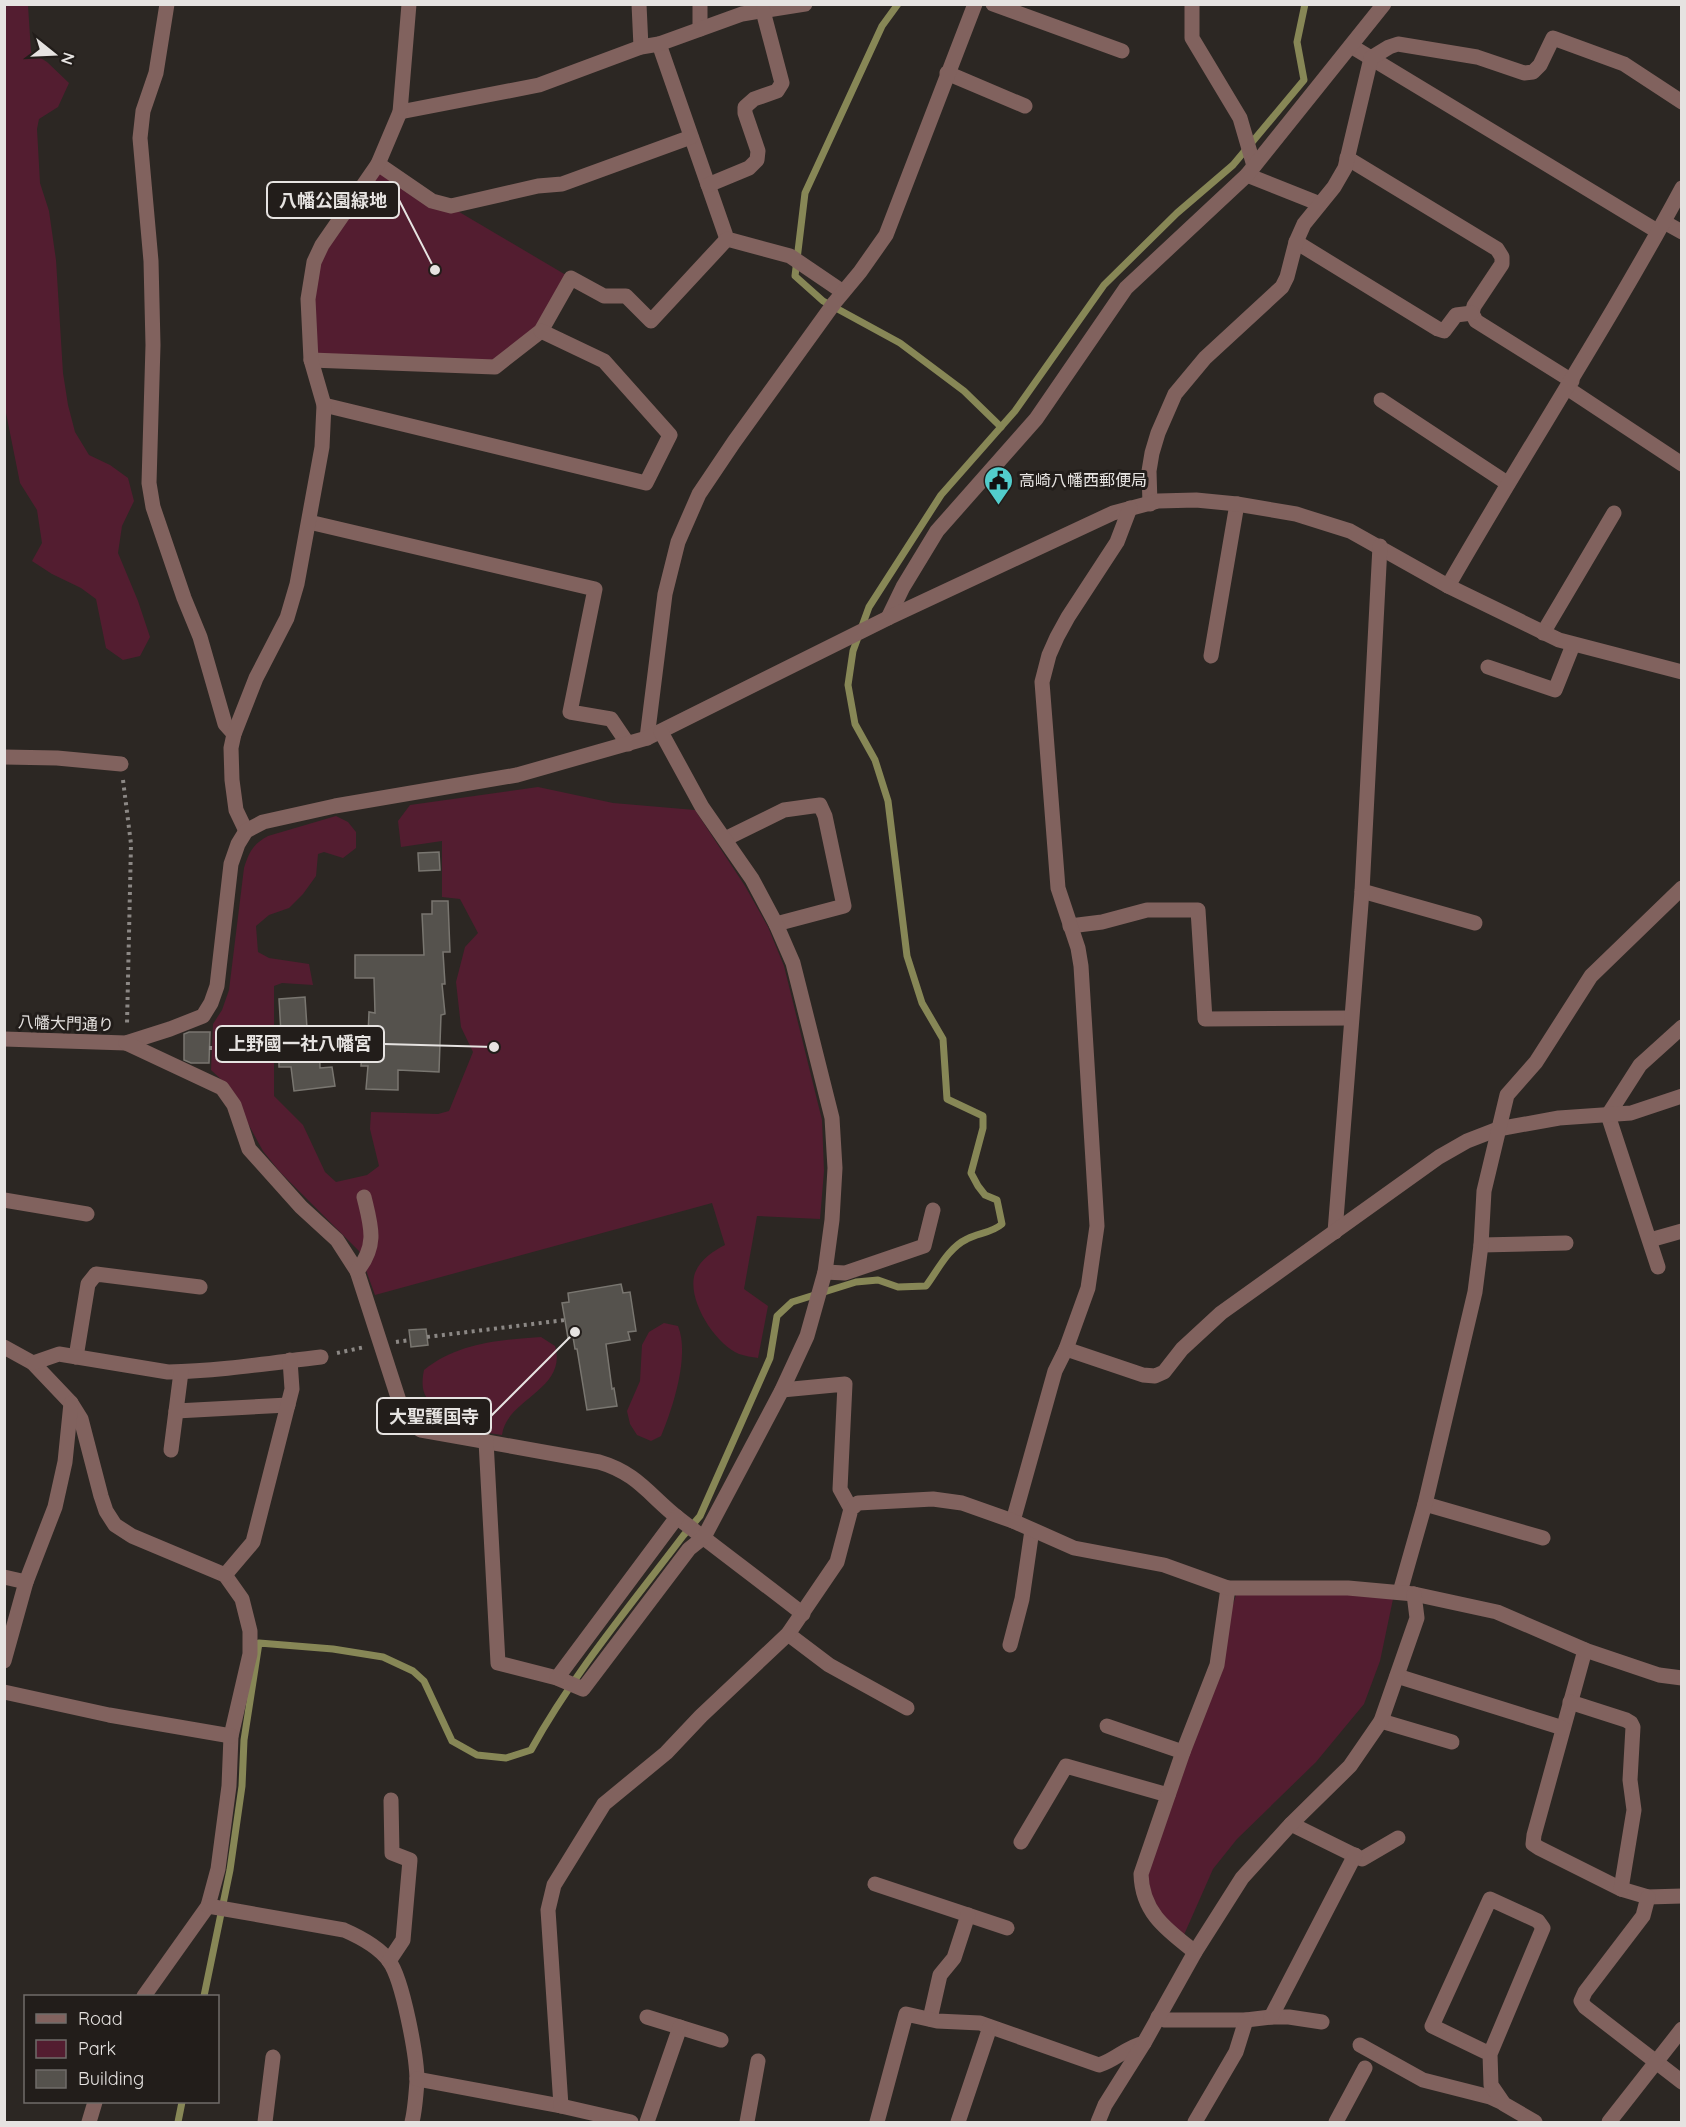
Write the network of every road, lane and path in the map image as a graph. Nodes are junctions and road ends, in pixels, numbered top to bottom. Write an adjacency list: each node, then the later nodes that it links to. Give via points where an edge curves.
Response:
1 (167, 4): 54 (street, via 140,138 151,261 149,483 153,507 200,637 225,724)
2 (409, 4): 20 (street)
3 (639, 4): 14 (street)
4 (699, 4): 11 (street)
5 (975, 4): 17 (street)
6 (993, 4): 15 (street)
7 (1192, 4): 24 (street, via 1192,38 1240,118)
8 (797, 5): 10 (street)
9 (1380, 6): 13 (street)
10 (763, 11): 11 (street); 25 (street, via 782,83 777,91 754,99 745,107 757,159 749,168)
11 (700, 29): 12 (street)
12 (658, 44): 14 (street); 21 (street)
13 (1352, 46): 16 (street); 24 (street)
14 (641, 47): 20 (street, via 539,85)
15 (1122, 51)
16 (1371, 58): 18 (street, via 1398,44 1477,57 1524,73 1533,72 1540,65 1553,38 1624,64); 22 (street); 28 (street)
17 (948, 73): 19 (street); 32 (street, via 886,235)
18 (1682, 102)
19 (1025, 106)
20 (400, 112): 23 (street)
21 (691, 137): 23 (street, via 562,184 452,206 432,201); 25 (street)
22 (1347, 158): 27 (street, via 1341,178); 33 (street, via 1497,249 1502,264)
23 (378, 164): 35 (street, via 314,262 308,299)
24 (1251, 170): 27 (street); 48 (street, via 1126,288 1036,419 937,531)
25 (708, 185): 30 (street)
26 (1682, 188): 28 (street)
27 (1320, 204): 31 (street)
28 (1660, 227): 29 (street); 36 (street)
29 (1682, 232)
30 (727, 239): 32 (street, via 790,256); 34 (street, via 651,321 626,297 604,296 571,278)
31 (1296, 242): 33 (street, via 1438,329 1444,331 1456,315); 41 (street, via 1282,287 1205,358 1175,394 1152,453)
32 (843, 292): 55 (street, via 699,494 678,542 666,594)
33 (1472, 313): 36 (street, via 1476,321)
34 (541, 331): 35 (street, via 495,367); 38 (street, via 604,362 670,435 646,483)
35 (311, 360): 38 (street)
36 (1569, 384): 39 (street); 40 (street)
37 (1381, 400): 40 (street)
38 (324, 405): 45 (street, via 322,447)
39 (1682, 464)
40 (1507, 483): 47 (street)
41 (1150, 504): 42 (street, via 1196,500); 43 (street)
42 (1237, 504): 46 (street, via 1296,514 1350,531); 51 (street)
43 (1130, 508): 48 (street); 65 (street, via 1117,542 1057,637 1042,681 1058,888)
44 (1614, 513): 49 (street)
45 (309, 522): 54 (street, via 287,618 256,678); 56 (street, via 595,589 570,712 611,719)
46 (1380, 546): 47 (street); 62 (street)
47 (1448, 586): 49 (street)
48 (888, 618): 55 (street)
49 (1543, 633): 50 (street)
50 (1573, 645): 52 (street, via 1555,690); 53 (street)
51 (1211, 656)
52 (1488, 667)
53 (1682, 672)
54 (234, 734): 59 (street, via 232,780 236,810)
55 (654, 735): 56 (street); 60 (street)
56 (628, 744): 59 (street, via 518,775 334,806 263,822)
57 (4, 757): 58 (street)
58 (121, 764): 69 (path, via 131,844)
59 (246, 831): 69 (street, via 231,864 217,986 211,1003 203,1016)
60 (725, 839): 64 (street); 64 (street, via 784,810 820,805 844,906)
61 (1682, 888): 74 (street, via 1591,976 1536,1062 1508,1095)
62 (1362, 891): 63 (street); 66 (street)
63 (1474, 923)
64 (776, 924): 86 (street, via 793,963 832,1118 835,1168)
65 (1070, 926): 66 (street, via 1148,910 1198,909 1204,1019); 91 (street, via 1081,966 1098,1226 1088,1288)
66 (1351, 1018): 80 (street)
67 (1682, 1027): 73 (street, via 1640,1065)
68 (4, 1039): 69 (street, 八幡大門通り)
69 (126, 1042): 85 (street, via 222,1088 234,1105 249,1149 337,1240)
70 (209, 1048): 71 (path)
71 (362, 1052)
72 (1682, 1096): 73 (street, via 1631,1113)
73 (1608, 1116): 74 (street, via 1559,1118); 81 (street)
74 (1498, 1129): 80 (street, via 1439,1157); 83 (street, via 1484,1191)
75 (364, 1197): 85 (street, via 372,1243)
76 (4, 1200): 78 (street)
77 (933, 1210): 86 (street, via 924,1246 845,1273)
78 (87, 1214)
79 (1682, 1231): 81 (street)
80 (1335, 1232): 91 (street, via 1221,1313 1182,1349 1164,1372 1155,1376)
81 (1650, 1240): 84 (street)
82 (1566, 1243): 83 (street)
83 (1481, 1245): 103 (street, via 1475,1292)
84 (1658, 1267)
85 (357, 1271): 101 (street, via 403,1413 411,1424 421,1430)
86 (825, 1272): 97 (street, via 807,1336)
87 (200, 1287): 92 (street, via 96,1274 88,1284)
88 (565, 1320): 89 (path)
89 (427, 1337)
90 (4, 1347): 95 (street)
91 (1066, 1349): 106 (street, via 1055,1371)
92 (76, 1357): 95 (street, via 58,1354); 96 (street)
93 (321, 1357): 94 (street)
94 (290, 1360): 96 (street); 99 (street, via 292,1389)
95 (33, 1363): 98 (street)
96 (181, 1372): 100 (street)
97 (782, 1390): 104 (street, via 845,1384 840,1489); 108 (street)
98 (71, 1403): 110 (street, via 81,1419 104,1503 115,1524 132,1536); 112 (street, via 56,1507)
99 (288, 1405): 100 (street); 110 (street, via 253,1542)
100 (176, 1411): 102 (street)
101 (486, 1441): 105 (street, via 618,1468); 121 (street, via 498,1664)
102 (171, 1450)
103 (1425, 1504): 109 (street); 114 (street)
104 (851, 1509): 106 (street, via 858,1503 933,1499 962,1503); 115 (street, via 837,1562)
105 (677, 1517): 108 (street); 121 (street)
106 (1013, 1521): 107 (street)
107 (1032, 1530): 113 (street, via 1074,1548 1164,1565); 117 (street, via 1022,1599)
108 (704, 1537): 115 (street); 121 (street, via 689,1549 583,1689)
109 (1543, 1538)
110 (225, 1575): 129 (street, via 242,1599 250,1631 250,1654)
111 (4, 1577): 112 (street)
112 (26, 1582): 119 (street)
113 (1228, 1588): 114 (street, via 1348,1588); 131 (street, via 1217,1665)
114 (1407, 1593): 118 (street, via 1497,1612); 120 (street, via 1417,1618)
115 (803, 1614): 116 (street)
116 (789, 1634): 125 (street, via 829,1665); 169 (street, via 666,1753 604,1804 554,1885 548,1910)
117 (1010, 1645)
118 (1585, 1650): 122 (street); 124 (street)
119 (5, 1660)
120 (1397, 1676): 126 (street); 128 (street)
121 (557, 1678)
122 (1682, 1678)
123 (4, 1692): 129 (street)
124 (1570, 1702): 128 (street); 139 (street, via 1626,1720 1633,1727 1630,1780 1634,1810)
125 (907, 1708)
126 (1381, 1721): 130 (street); 134 (street, via 1350,1766)
127 (1107, 1726): 131 (street)
128 (1563, 1728): 139 (street, via 1533,1844)
129 (231, 1736): 142 (street, via 218,1869)
130 (1452, 1742)
131 (1183, 1752): 132 (street)
132 (1168, 1795): 136 (street, via 1066,1766); 145 (street, via 1144,1863 1141,1890 1154,1917)
133 (391, 1800): 146 (street, via 392,1853 410,1860 403,1940)
134 (1291, 1824): 137 (street); 145 (street, via 1242,1878)
135 (1398, 1838): 137 (street, via 1362,1859)
136 (1021, 1842)
137 (1355, 1855): 150 (street)
138 (875, 1884): 143 (street)
139 (1621, 1889): 141 (street)
140 (1681, 1892): 141 (street)
141 (1648, 1898): 163 (street, via 1643,1916 1581,2001)
142 (208, 1906): 146 (street, via 344,1930 362,1938); 147 (street)
143 (969, 1915): 144 (street); 151 (street, via 954,1958 940,1976)
144 (1007, 1928)
145 (1195, 1952): 149 (street)
146 (389, 1961): 165 (street, via 408,2019)
147 (145, 1995)
148 (647, 2017): 154 (street)
149 (1158, 2017): 152 (street); 158 (street)
150 (1271, 2017): 152 (street); 153 (street)
151 (930, 2019): 155 (street); 176 (street, via 906,2014)
152 (1246, 2020): 179 (street, via 1236,2052)
153 (1322, 2022)
154 (680, 2027): 157 (street); 174 (street)
155 (990, 2027): 158 (street, via 1099,2065); 177 (street)
156 (1682, 2029): 163 (street)
157 (721, 2040)
158 (1144, 2043): 178 (street)
159 (1359, 2045): 168 (street, via 1423,2080)
160 (1490, 2054): 160 (street, via 1543,1928 1539,1921 1490,1899 1432,2026); 168 (street, via 1491,2085)
161 (273, 2057): 171 (street)
162 (758, 2061): 175 (street)
163 (1656, 2062): 166 (street); 182 (street)
164 (1365, 2068): 180 (street)
165 (417, 2079): 169 (street); 172 (street)
166 (1682, 2082)
167 (95, 2103): 170 (street)
168 (1504, 2104): 181 (street)
169 (561, 2106): 173 (street)
170 (89, 2122)
171 (265, 2122)
172 (412, 2122)
173 (631, 2122)
174 (647, 2122)
175 (747, 2122)
176 (877, 2122)
177 (958, 2122)
178 (1098, 2122)
179 (1195, 2122)
180 (1336, 2122)
181 (1535, 2122)
182 (1609, 2122)

